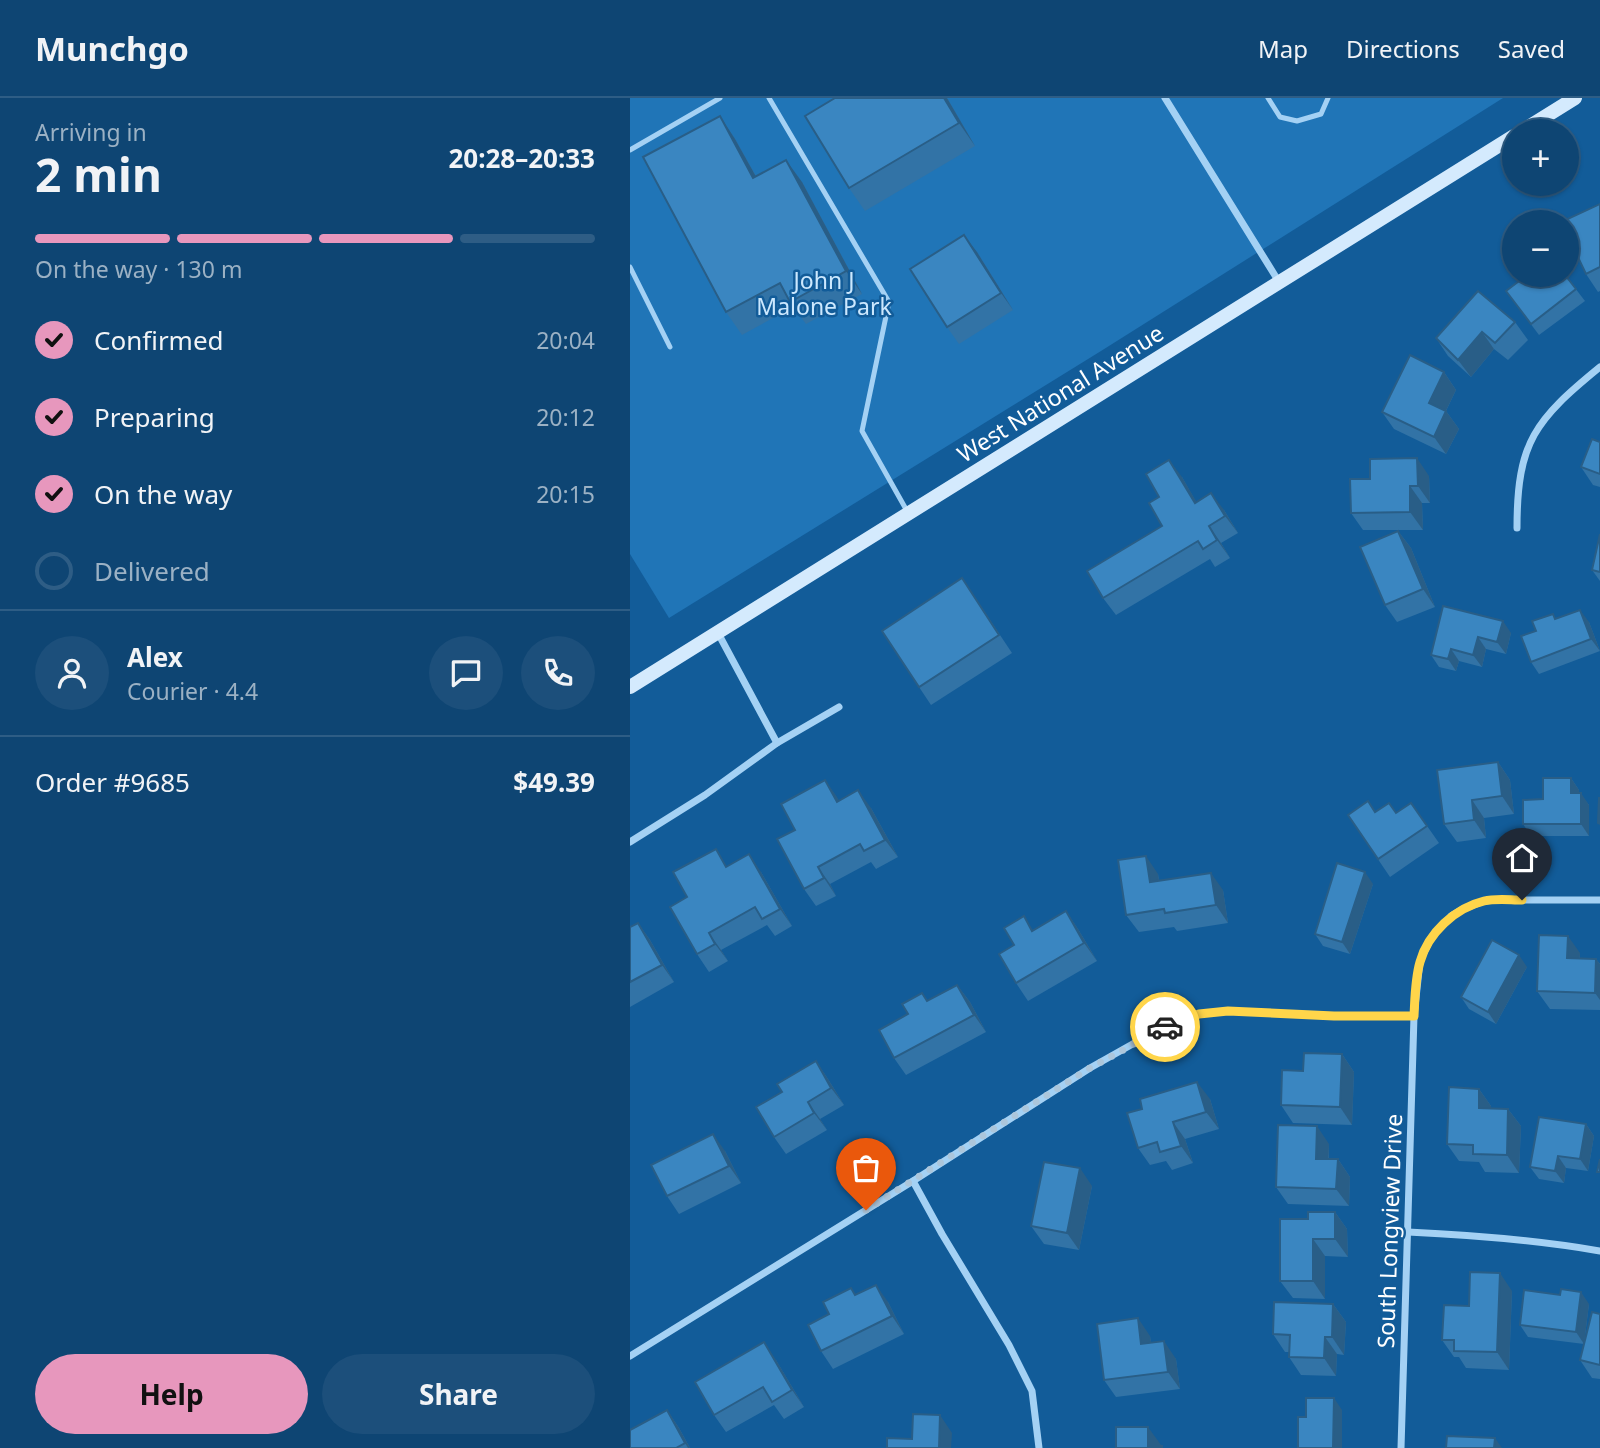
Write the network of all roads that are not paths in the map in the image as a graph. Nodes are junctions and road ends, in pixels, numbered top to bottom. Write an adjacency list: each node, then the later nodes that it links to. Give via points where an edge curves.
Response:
1 (720, 98): 9 (lane)
2 (769, 98): 14 (lane, via 889,302 862,431)
3 (1165, 98): 11 (street)
4 (1268, 98): 5 (lane, via 1280,117 1297,121 1321,114)
5 (1328, 98)
6 (1575, 98): 7 (main road)
7 (1541, 119)
8 (1502, 144): 11 (main road, West National Avenue)
9 (630, 150)
10 (630, 267): 12 (lane)
11 (1280, 283): 14 (main road, West National Avenue)
12 (670, 347)
13 (1600, 367): 15 (street, via 1564,396 1536,428 1523,464)
14 (908, 514): 16 (main road, West National Avenue)
15 (1517, 528)
16 (718, 633): 17 (main road, West National Avenue); 19 (street)
17 (630, 687)
18 (839, 707): 19 (street)
19 (777, 743): 20 (street, via 705,796)
20 (630, 842)
21 (1600, 900): 22 (street, South Longview Drive, via 1484,901 1451,916 1431,937 1420,961)
22 (1414, 1016): 23 (street, via 1199,1014 1154,1032 1090,1068); 24 (street, South Longview Drive)
23 (913, 1181): 26 (street); 27 (street, via 1032,1391)
24 (1408, 1232): 25 (street, via 1506,1238); 28 (street, South Longview Drive)
25 (1600, 1251)
26 (630, 1356)
27 (1039, 1448)
28 (1401, 1448)

